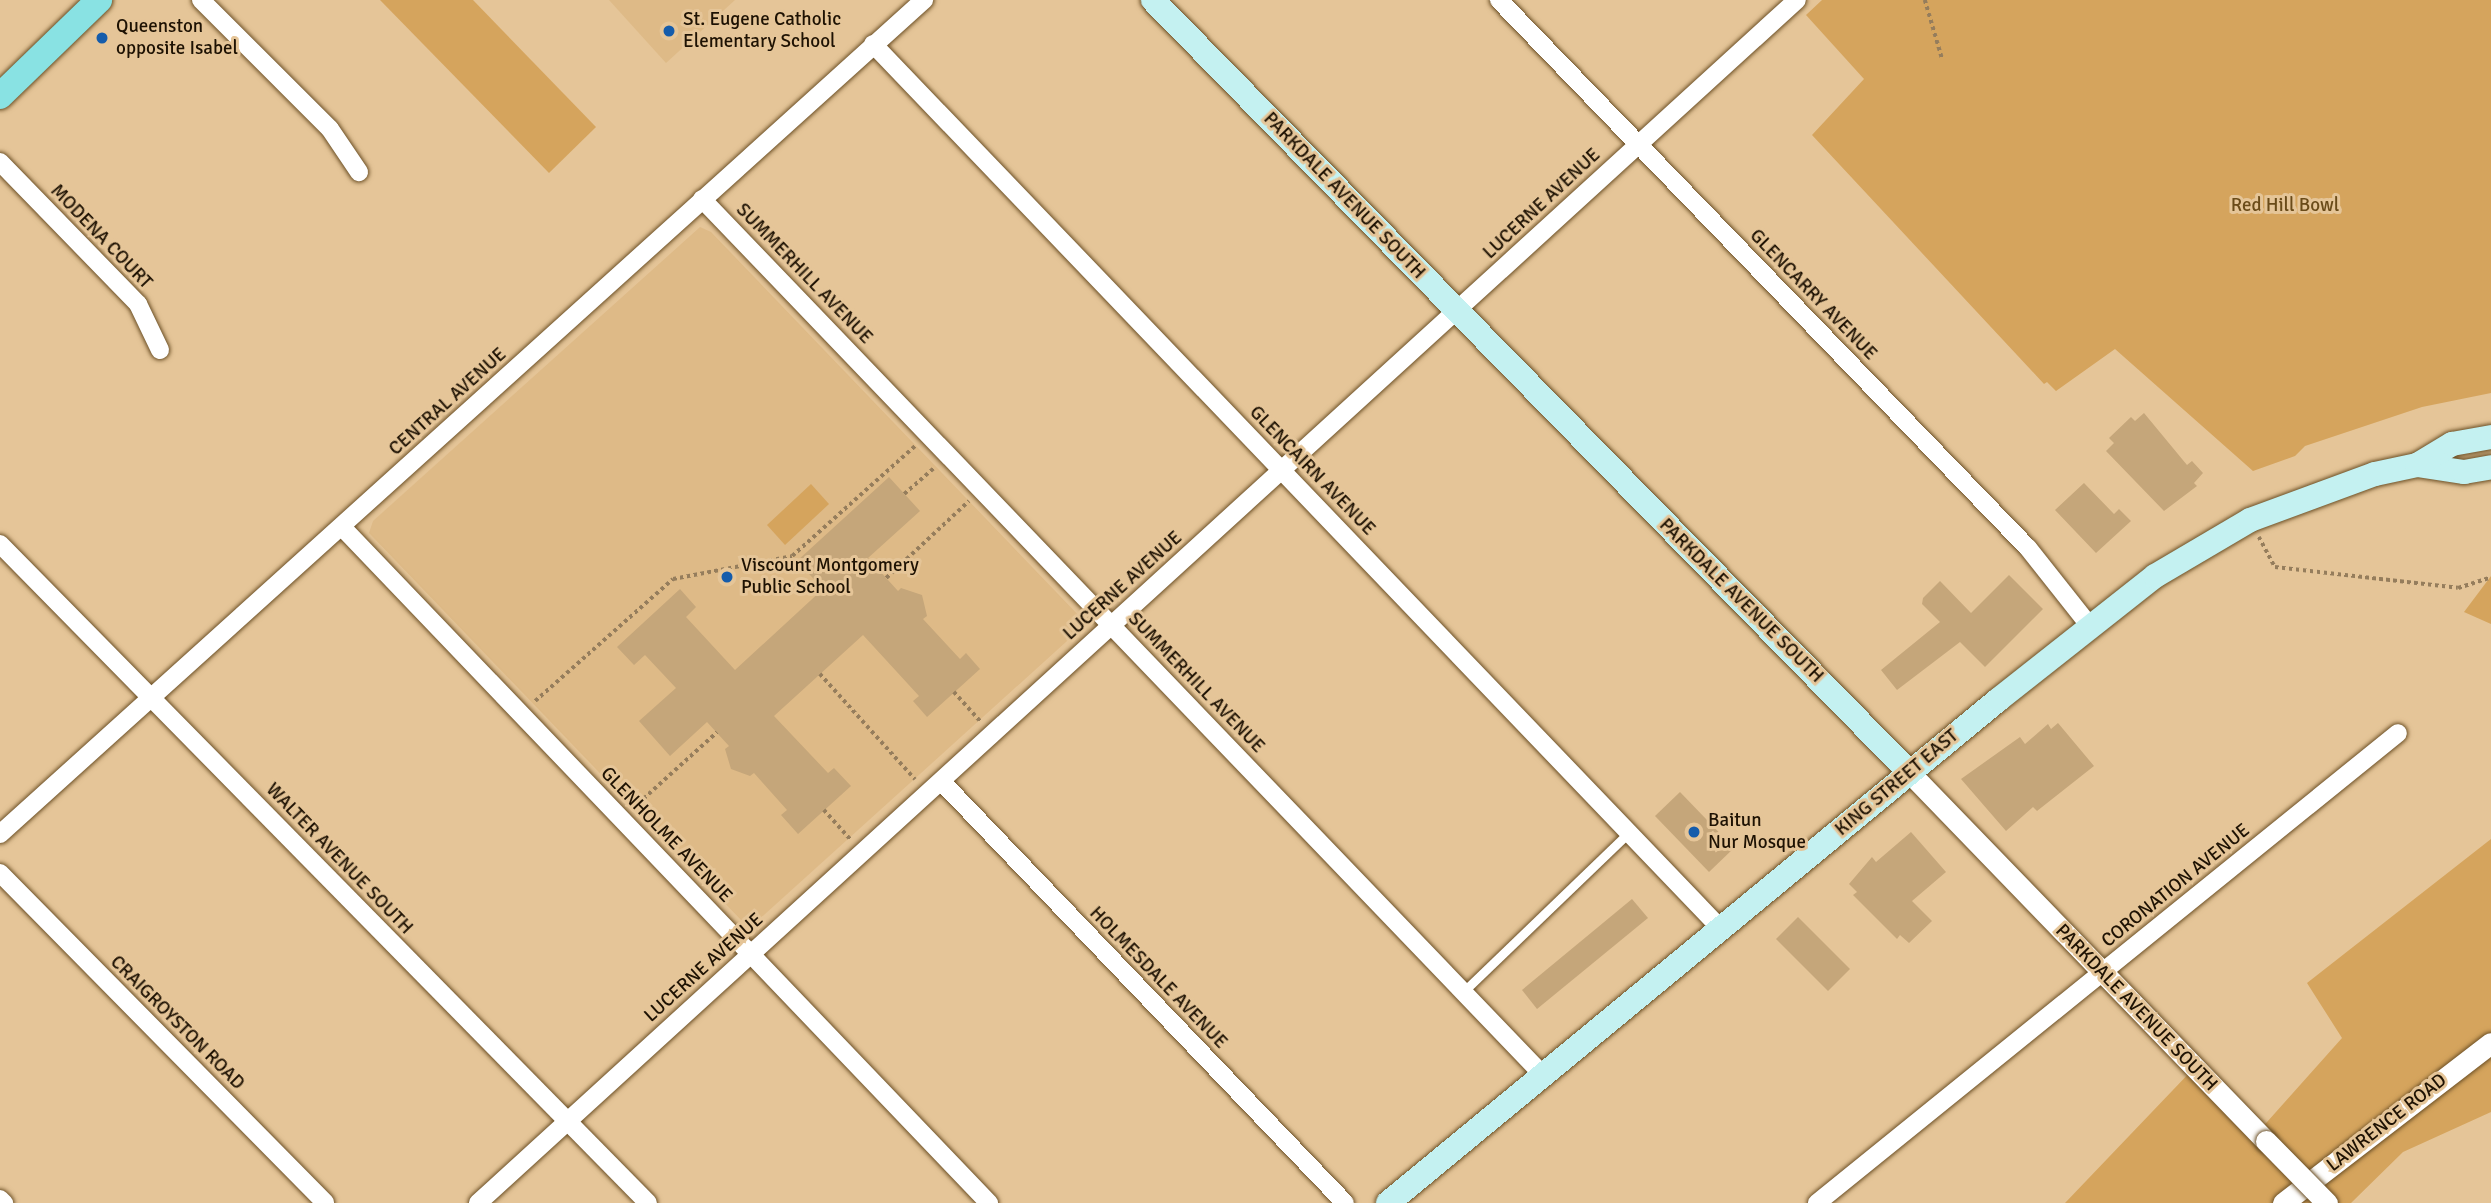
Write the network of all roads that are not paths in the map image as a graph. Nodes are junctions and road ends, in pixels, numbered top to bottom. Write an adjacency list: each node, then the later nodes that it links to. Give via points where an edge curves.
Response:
1 (99, 0): 8 (main road)
2 (201, 0): 11 (street, via 330,129)
3 (924, 0): 7 (street, CENTRAL AVENUE)
4 (1153, 0): 13 (main road, PARKDALE AVENUE SOUTH)
5 (1499, 0): 9 (street, GLENCARRY AVENUE)
6 (1797, 0): 9 (street, LUCERNE AVENUE)
7 (873, 44): 12 (street, CENTRAL AVENUE); 18 (street, GLENCAIRN AVENUE)
8 (0, 96)
9 (1639, 144): 13 (street, LUCERNE AVENUE); 22 (street, GLENCARRY AVENUE, via 2028,548)
10 (0, 162): 14 (street, MODENA COURT, via 138,304)
11 (359, 172)
12 (702, 199): 19 (street, CENTRAL AVENUE); 21 (street, SUMMERHILL AVENUE)
13 (1456, 312): 18 (street, LUCERNE AVENUE); 25 (main road, PARKDALE AVENUE SOUTH)
14 (160, 350)
15 (2491, 437): 16 (main road, KING STREET EAST, via 2452,444)
16 (2417, 465): 17 (main road, KING STREET EAST, via 2464,472); 22 (main road, KING STREET EAST, via 2375,474 2250,520 2155,576)
17 (2491, 467)
18 (1282, 470): 21 (street, LUCERNE AVENUE); 27 (street, GLENCAIRN AVENUE)
19 (342, 527): 23 (street, CENTRAL AVENUE); 31 (street, GLENHOLME AVENUE)
20 (0, 544): 23 (street, WALTER AVENUE SOUTH)
21 (1111, 625): 26 (street, LUCERNE AVENUE); 33 (street, SUMMERHILL AVENUE)
22 (2089, 625): 25 (main road, KING STREET EAST)
23 (152, 698): 28 (street, CENTRAL AVENUE); 36 (street, WALTER AVENUE SOUTH)
24 (2398, 733): 32 (street, CORONATION AVENUE)
25 (1909, 772): 30 (main road, KING STREET EAST); 32 (street, PARKDALE AVENUE SOUTH)
26 (935, 787): 31 (street, LUCERNE AVENUE); 43 (street, HOLMESDALE AVENUE)
27 (1629, 832): 30 (street, GLENCAIRN AVENUE); 33 (lane)
28 (0, 834)
29 (0, 873): 39 (street, CRAIGROYSTON ROAD)
30 (1721, 929): 35 (main road, KING STREET EAST)
31 (752, 953): 36 (street, LUCERNE AVENUE); 42 (street, GLENHOLME AVENUE)
32 (2101, 974): 45 (street, CORONATION AVENUE); 47 (street, PARKDALE AVENUE SOUTH, bridge)
33 (1463, 992): 35 (street, SUMMERHILL AVENUE)
34 (2491, 1043): 46 (street, LAWRENCE ROAD)
35 (1544, 1076): 44 (main road, KING STREET EAST)
36 (566, 1121): 40 (street, LUCERNE AVENUE); 41 (street, WALTER AVENUE SOUTH)
37 (0, 1199): 38 (street)
38 (4, 1203)
39 (325, 1203)
40 (478, 1203)
41 (648, 1203)
42 (989, 1203)
43 (1345, 1203)
44 (1388, 1203)
45 (1817, 1203)
46 (2283, 1203)
47 (2327, 1203)

